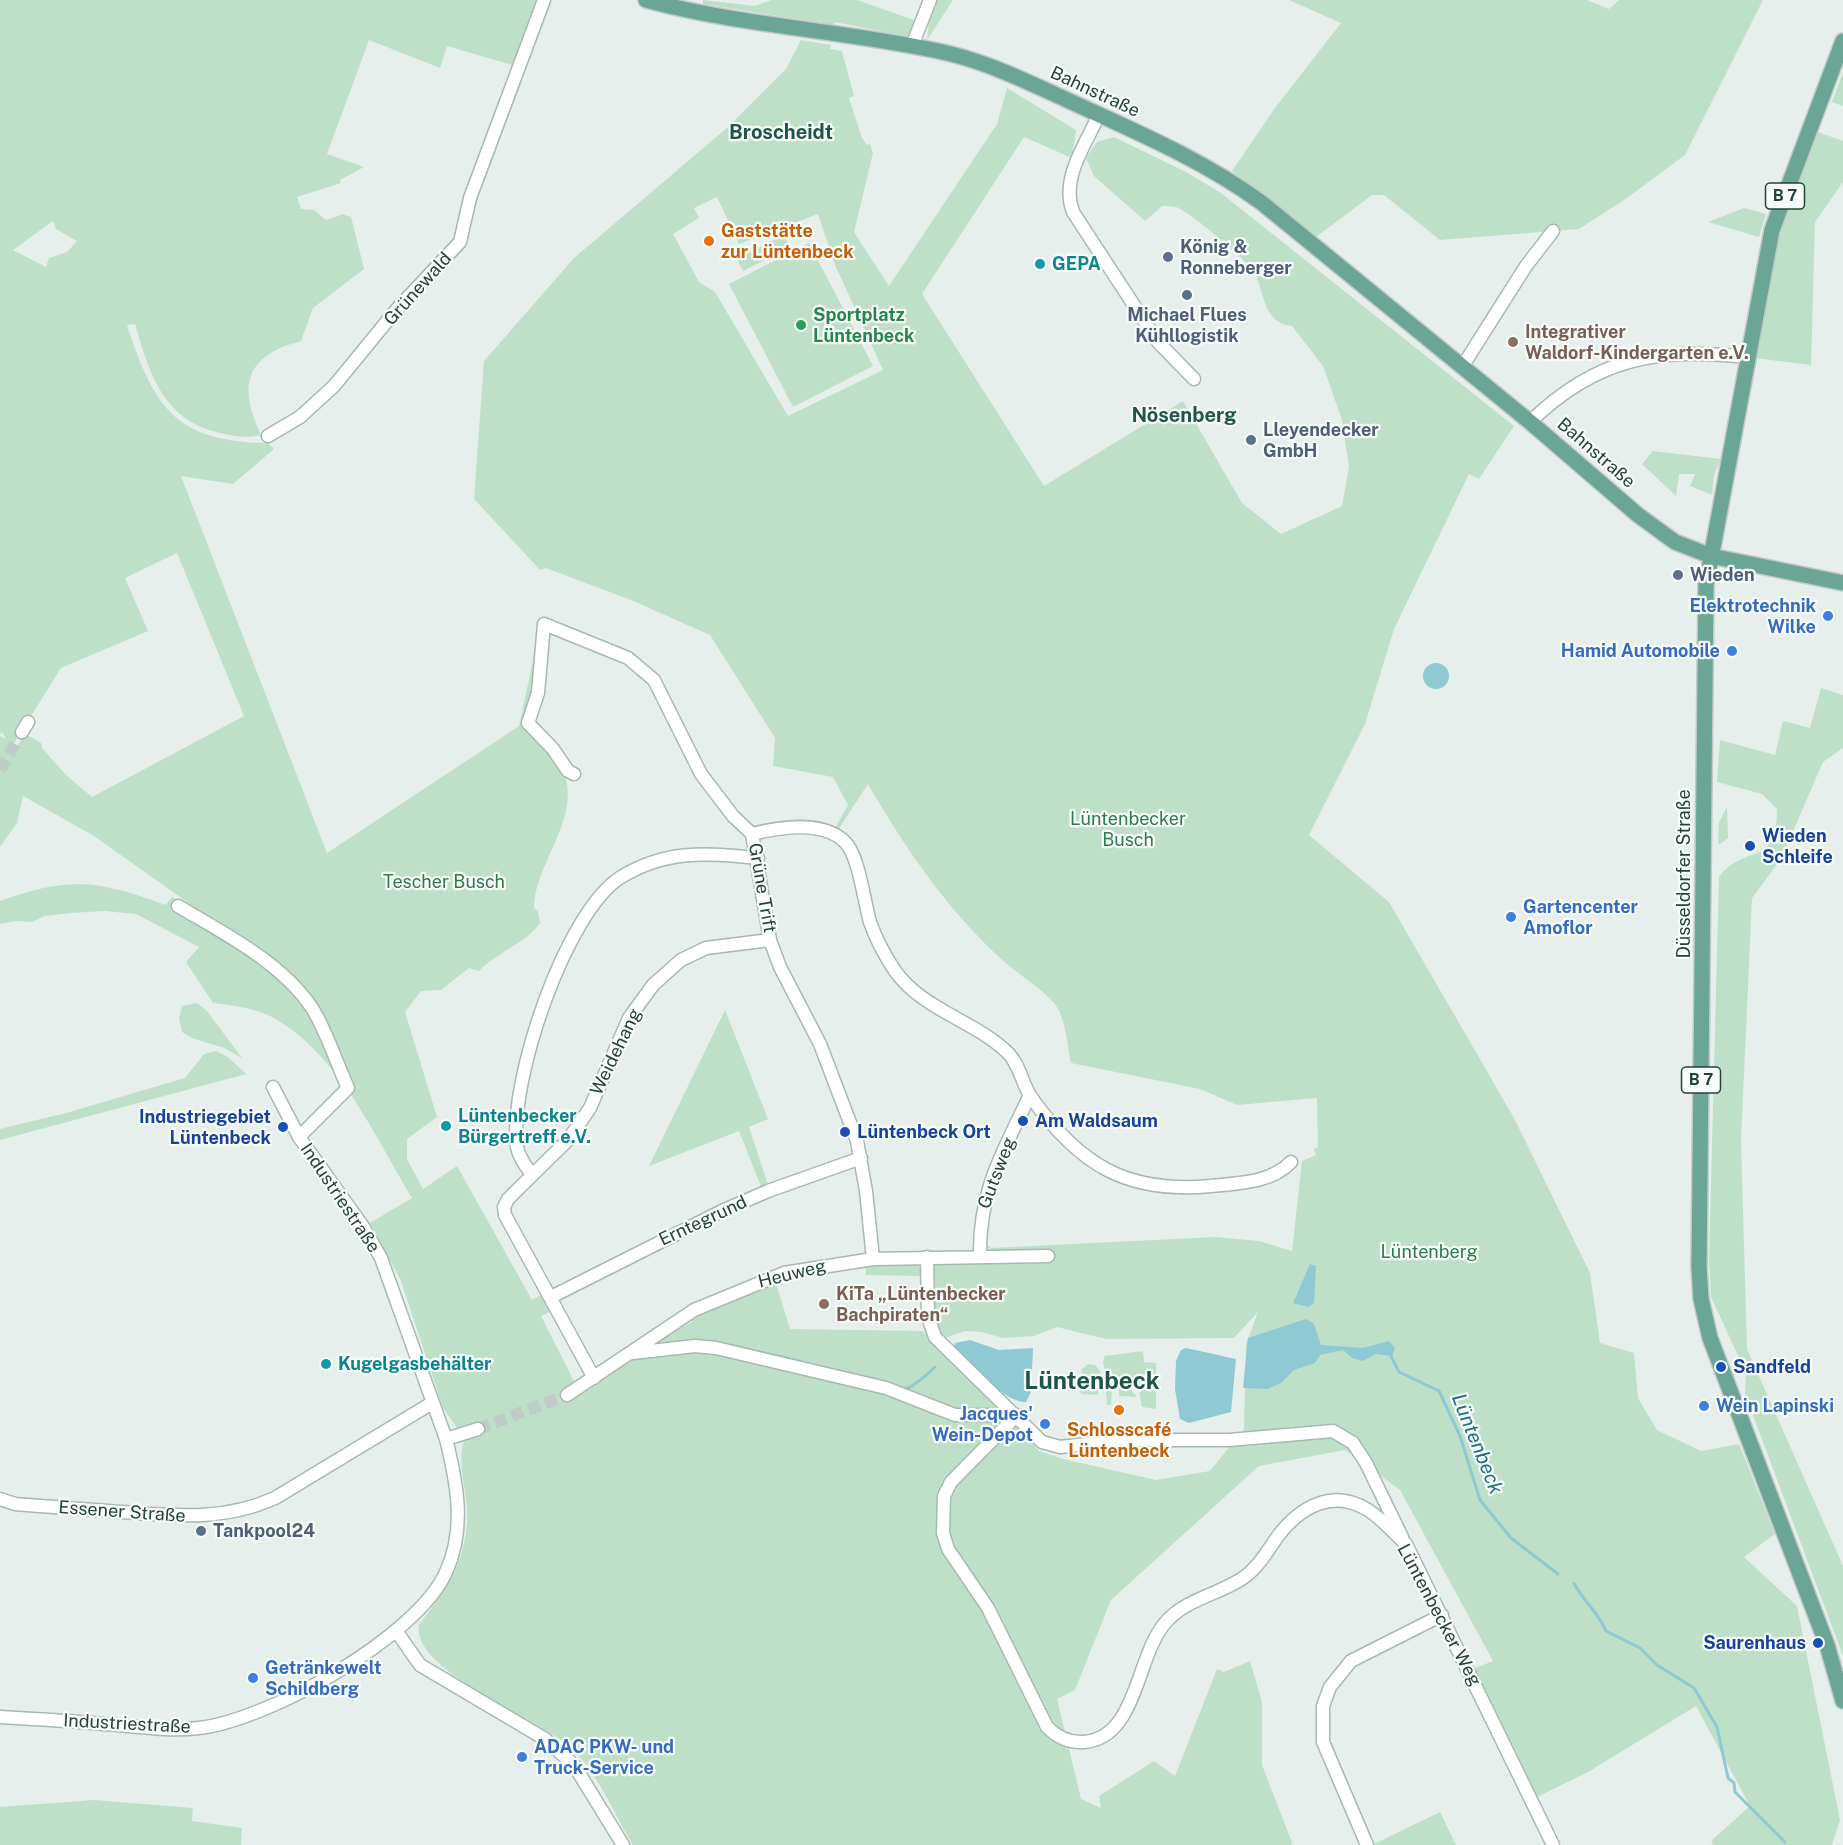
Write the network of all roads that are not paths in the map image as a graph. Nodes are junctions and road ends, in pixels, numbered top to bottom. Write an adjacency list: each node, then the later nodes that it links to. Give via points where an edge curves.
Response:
1 (544, 0): 12 (street, Grünewald, via 470,198 460,242 397,309 334,386 300,417)
2 (646, 0): 5 (main road, Bahnstraße, via 702,14)
3 (930, 0): 5 (street)
4 (1843, 41): 8 (main road, Düsseldorfer Straße / B 7, via 1772,230)
5 (912, 46): 6 (main road, Bahnstraße, via 983,63)
6 (1099, 114): 9 (main road, Bahnstraße, via 1229,179); 10 (street, via 1069,179 1069,201 1156,339)
7 (1553, 231): 9 (street)
8 (1749, 357): 11 (street, via 1682,352 1630,362 1574,387); 13 (main road, Düsseldorfer Straße / B 7)
9 (1462, 367): 11 (main road, Bahnstraße)
10 (1194, 379)
11 (1530, 422): 13 (main road, Bahnstraße, via 1638,515 1676,542)
12 (268, 436)
13 (1711, 556): 14 (main road, Bahnstraße); 42 (main road, Düsseldorfer Straße / B 7, via 1705,617 1701,1299 1710,1338 1827,1645)
14 (1843, 583)
15 (574, 774): 16 (street, Grüne Trift, via 567,771 553,749 528,723 538,693 544,624 628,658 654,680 701,774)
16 (752, 834): 17 (street, Grüne Trift); 21 (street, via 773,828 812,828 826,830 847,843 871,924 896,972 931,1006 1010,1056)
17 (758, 858): 19 (street, Grüne Trift); 25 (street, via 704,853 667,857 618,879 597,900 565,953 529,1052 517,1114 517,1146)
18 (178, 906): 22 (street, Industriestraße, via 262,959 290,983 313,1011 348,1088)
19 (770, 939): 23 (street, Grüne Trift, via 835,1080); 25 (street, Weidehang, via 706,948 681,960 653,985 630,1018 590,1108 568,1140)
20 (273, 1087): 22 (street, Industriestraße)
21 (1029, 1095): 24 (street, via 1061,1137 1079,1153 1137,1183 1180,1189 1248,1182 1280,1173); 26 (street, Gutsweg, via 984,1198)
22 (299, 1137): 34 (street, Industriestraße, via 381,1258)
23 (861, 1158): 29 (street, Grüne Trift); 30 (street, Erntegrund, via 722,1211)
24 (1292, 1162)
25 (531, 1176): 30 (street, Weidehang, via 504,1207)
26 (980, 1255): 27 (street, Heuweg); 28 (street, Heuweg)
27 (1048, 1256)
28 (927, 1257): 29 (street, Heuweg); 35 (street, via 928,1317 935,1337)
29 (873, 1258): 31 (street, Heuweg, via 813,1266 758,1282 694,1310)
30 (551, 1297): 32 (street, Weidehang)
31 (631, 1354): 32 (street, Heuweg); 35 (street, via 695,1346 716,1348 886,1388 955,1415)
32 (594, 1378): 33 (street, Heuweg)
33 (567, 1395)
34 (432, 1403): 37 (street, Industriestraße); 38 (street, Essener Straße, via 275,1498 222,1515 190,1517 15,1504)
35 (1017, 1415): 39 (street, via 1036,1438 1052,1446 1339,1432 1353,1443 1366,1463); 39 (street, Lüntenbecker Weg, via 951,1482 944,1496 944,1533 948,1550 988,1608 1047,1727 1066,1740 1090,1741 1111,1732 1125,1712 1164,1624 1186,1606 1245,1578 1298,1512 1322,1502 1358,1504)
36 (478, 1429): 37 (street)
37 (446, 1439): 41 (street, Industriestraße, via 459,1508 457,1537 447,1572 427,1603)
38 (0, 1499)
39 (1406, 1544): 40 (street, Lüntenbecker Weg)
40 (1442, 1615): 45 (street, via 1351,1661 1330,1687 1323,1706 1323,1742); 46 (street, Lüntenbecker Weg)
41 (397, 1632): 43 (street, Industriestraße, via 285,1701 209,1726 173,1730); 44 (street, via 420,1665 545,1739 574,1765)
42 (1843, 1701)
43 (0, 1717)
44 (622, 1845)
45 (1367, 1845)
46 (1552, 1845)

